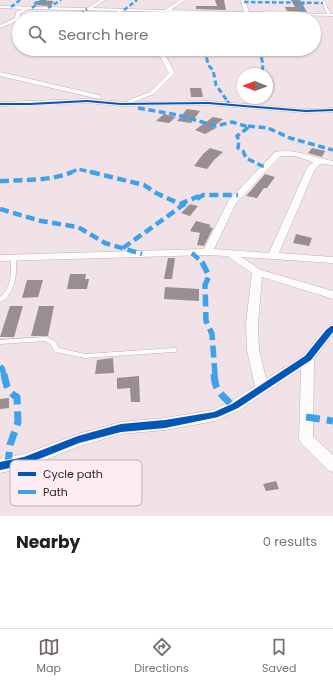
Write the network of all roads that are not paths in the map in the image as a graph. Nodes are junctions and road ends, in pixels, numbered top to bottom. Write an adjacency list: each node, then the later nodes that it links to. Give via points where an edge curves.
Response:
1 (103, 0): 7 (street)
2 (183, 0): 10 (street)
3 (243, 0): 11 (street)
4 (320, 0): 13 (street)
5 (0, 7): 6 (street)
6 (28, 8): 7 (street); 9 (street)
7 (89, 9): 8 (street)
8 (119, 10): 10 (street)
9 (19, 12)
10 (169, 12)
11 (247, 12)
12 (321, 15): 13 (street)
13 (331, 15)
14 (12, 23): 15 (street)
15 (0, 27)
16 (163, 56): 18 (street, via 172,73 152,93)
17 (0, 74): 18 (street)
18 (129, 101): 20 (street)
19 (0, 104): 20 (street, via 82,101)
20 (116, 104): 21 (street, via 208,103 306,111)
21 (333, 110)
22 (318, 161): 23 (street); 24 (street, via 296,154 278,154 274,157 232,202); 26 (street, via 311,168)
23 (333, 163)
24 (208, 252): 25 (street); 28 (street)
25 (230, 254): 26 (street); 30 (street)
26 (273, 256): 29 (street)
27 (0, 258): 28 (street)
28 (13, 258): 32 (lane, via 15,270 9,291 7,296)
29 (333, 260)
30 (257, 272): 31 (street); 37 (street, via 252,324 253,350)
31 (333, 295)
32 (0, 300)
33 (333, 328): 36 (street)
34 (0, 342): 35 (lane, via 46,339 53,343 57,350 85,356)
35 (174, 350)
36 (308, 358): 37 (street); 40 (street, via 306,439)
37 (262, 389): 38 (street, via 235,406 214,415 165,424 121,428 78,440)
38 (27, 460)
39 (10, 464): 41 (street)
40 (333, 465)
41 (0, 466)

